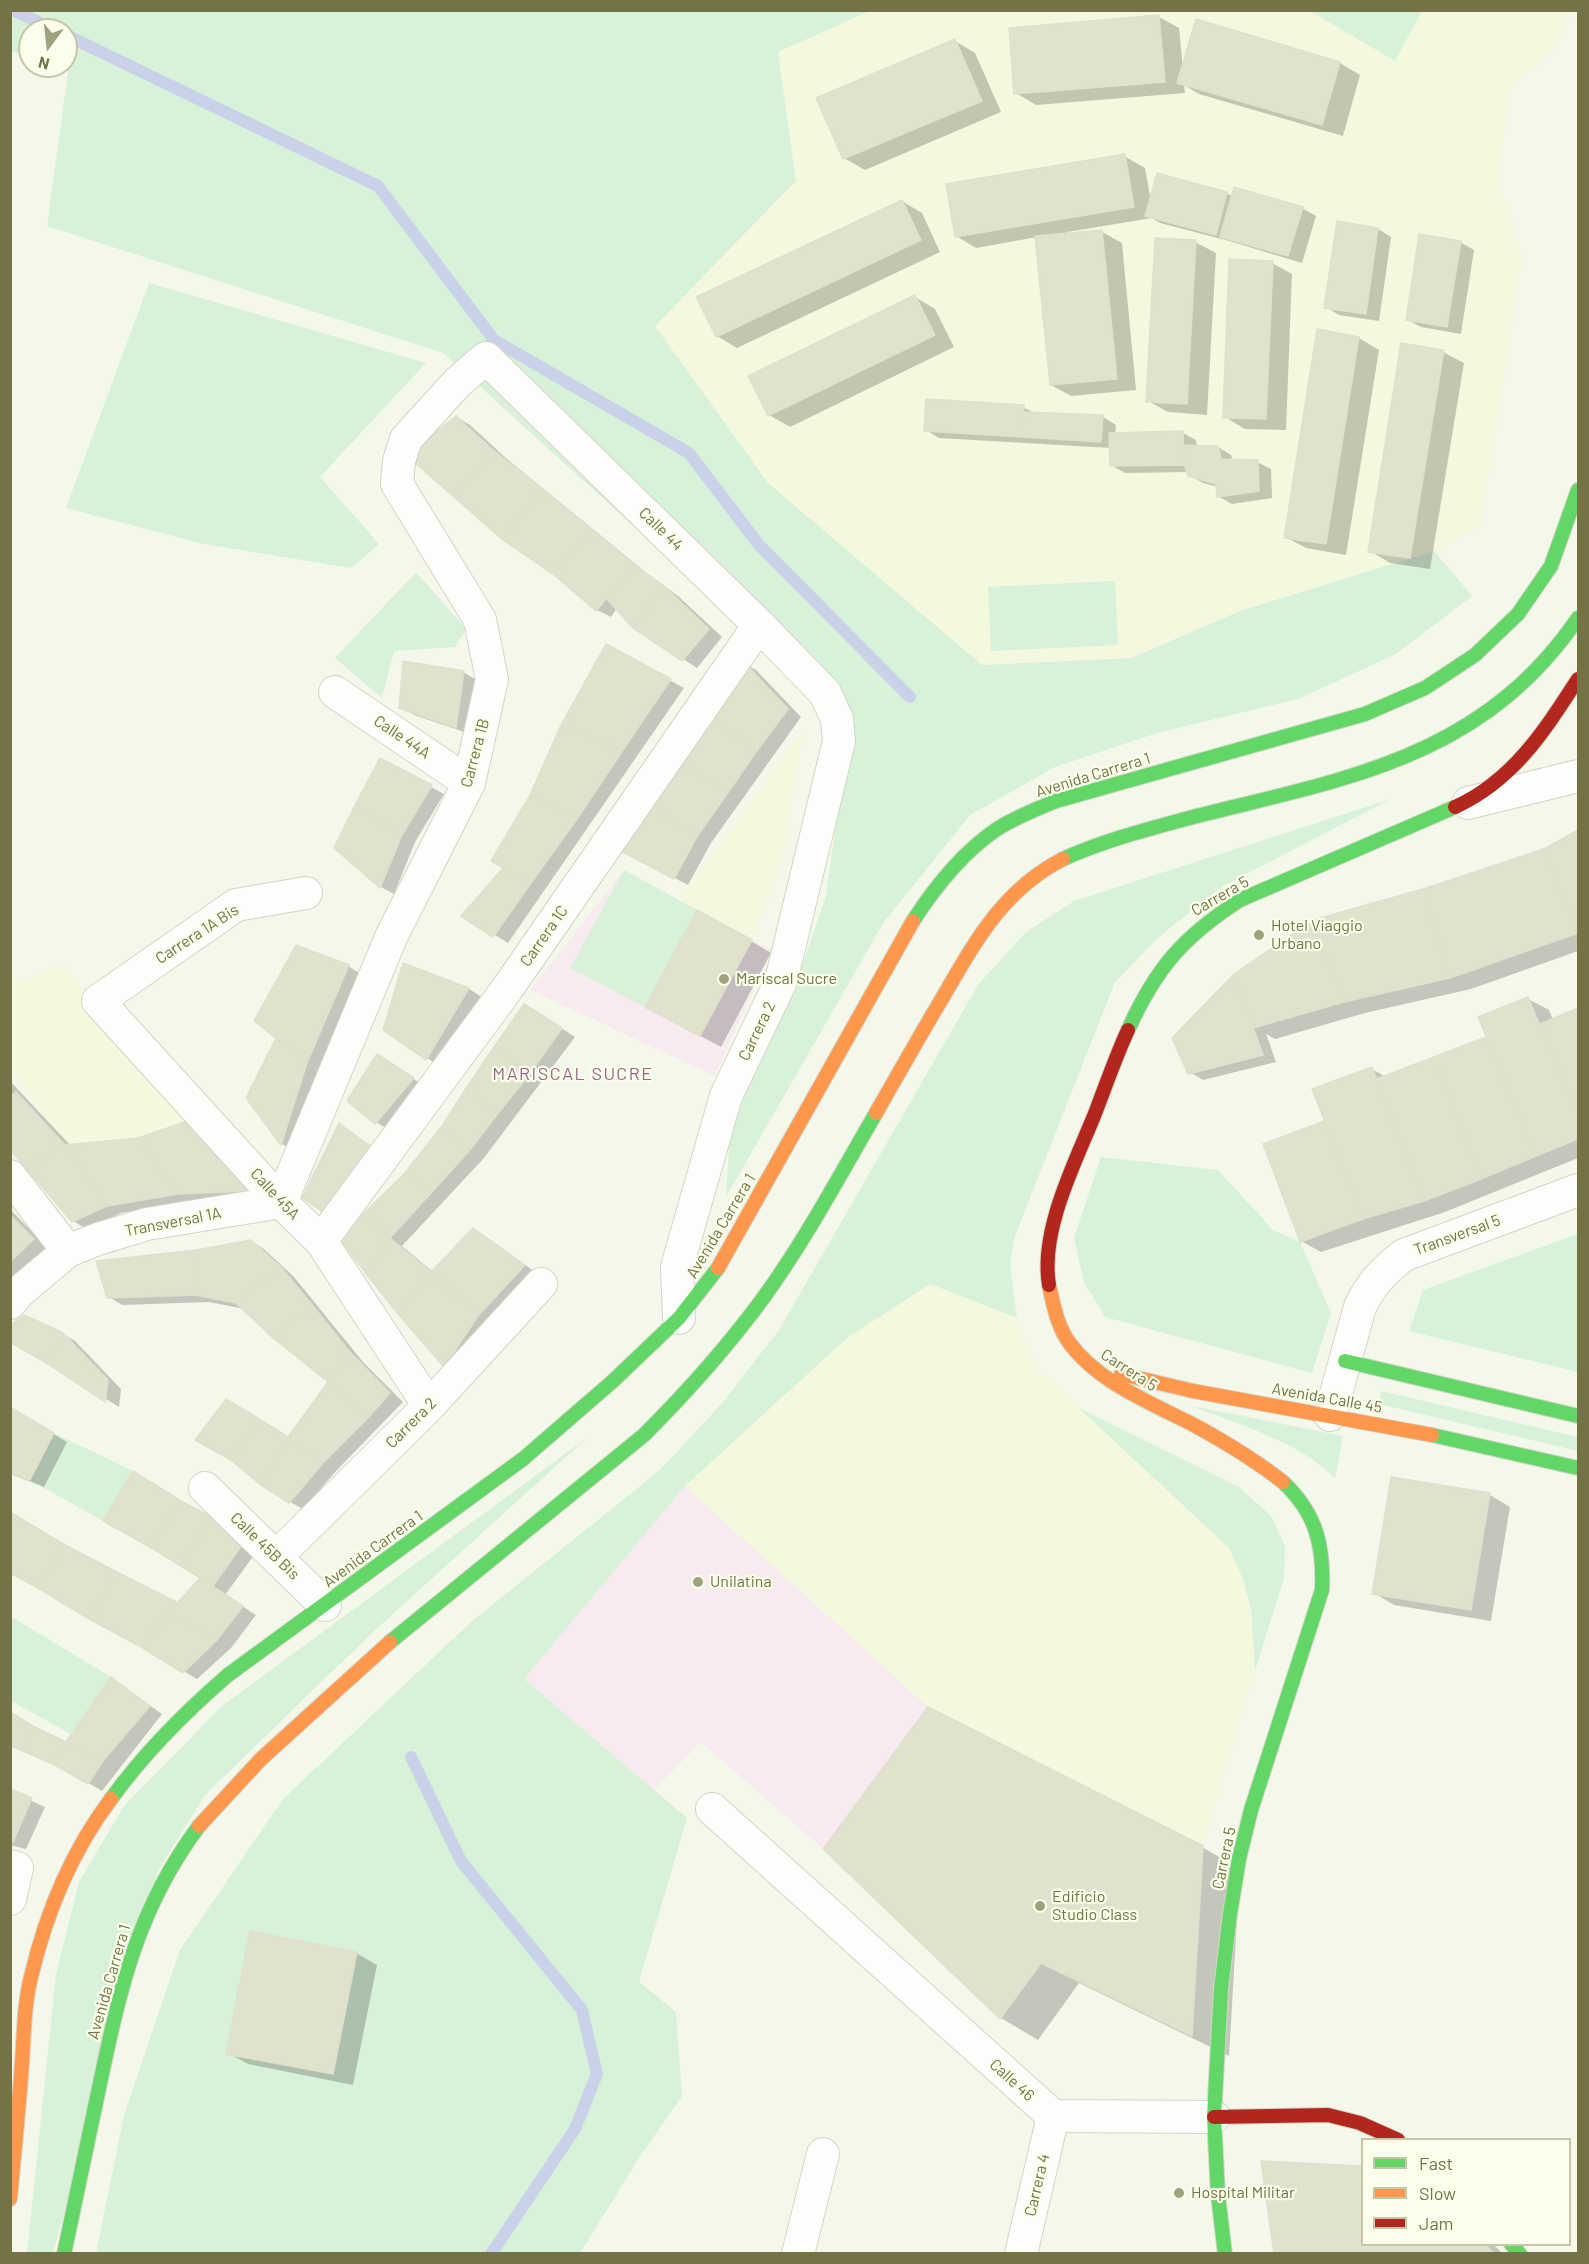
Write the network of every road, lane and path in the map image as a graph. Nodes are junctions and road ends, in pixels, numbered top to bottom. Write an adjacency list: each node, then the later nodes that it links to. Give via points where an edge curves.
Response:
1 (458, 382): 4 (street, Calle 44, via 486,358); 9 (street, Carrera 1B, via 406,439 397,484 480,620 492,680)
2 (1578, 490): 20 (main road, Avenida Carrera 1, via 1551,566 1518,614 1475,655 1425,688 1365,714 1056,801 1011,821 976,846 942,880 914,919 715,1274)
3 (1578, 618): 38 (main road, Avenida Carrera 1, via 1565,638 1508,697 1469,725 1428,747 1352,775 1105,841 1060,860 1027,881 1000,908 977,939 804,1237 725,1347 644,1435 341,1683 235,1783 172,1861 135,1943 110,2034)
4 (759, 625): 7 (street, Calle 44, via 825,693 837,719); 16 (street, Carrera 1C, via 507,989)
5 (1578, 679): 10 (main road, Carrera 5, via 1520,761)
6 (335, 692): 9 (street, Calle 44A)
7 (839, 741): 20 (street, Carrera 2, via 781,981 726,1096 676,1267)
8 (1578, 776): 10 (street)
9 (469, 783): 15 (street, Carrera 1B, via 392,935)
10 (1461, 804): 21 (main road, Carrera 5, via 1240,900 1194,930 1150,982 1073,1170 1050,1240 1049,1289 1062,1331)
11 (306, 893): 12 (street, Carrera 1A Bis, via 236,904)
12 (98, 1001): 15 (street, Calle 45A)
13 (10, 1176): 17 (street)
14 (1578, 1191): 22 (street, Transversal 5, via 1404,1255 1367,1292)
15 (281, 1202): 16 (street, Calle 45A); 17 (street, Transversal 1A, via 147,1224)
16 (321, 1242): 23 (street, Calle 45A)
17 (68, 1251): 19 (street, Transversal 1A)
18 (541, 1284): 23 (street, Carrera 2)
19 (10, 1304)
20 (679, 1318): 29 (main road, Avenida Carrera 1, via 523,1459)
21 (1075, 1348): 24 (main road, Avenida Calle 45, via 1095,1363 1121,1374); 34 (main road, Carrera 5, via 1098,1371 1277,1476 1301,1500 1316,1529 1323,1566 1322,1590 1239,1859 1221,1989)
22 (1345, 1361): 24 (street, Transversal 5); 25 (main road)
23 (429, 1406): 28 (street, Carrera 2)
24 (1330, 1415): 26 (main road, Avenida Calle 45)
25 (1578, 1416)
26 (1578, 1468)
27 (205, 1488): 28 (street, Calle 45B Bis)
28 (276, 1557): 29 (street, Calle 45B Bis)
29 (325, 1605): 37 (main road, Avenida Carrera 1, via 197,1700 143,1755 102,1809 71,1861 31,1978)
30 (712, 1809): 33 (street, Calle 46)
31 (14, 1867): 32 (street)
32 (10, 1899)
33 (1053, 2116): 34 (street); 40 (street, Carrera 4)
34 (1214, 2117): 35 (main road, via 1328,2115); 41 (main road, Carrera 5)
35 (1396, 2138)
36 (823, 2154): 39 (street)
37 (10, 2199)
38 (64, 2253)
39 (798, 2253)
40 (1021, 2253)
41 (1225, 2253)

